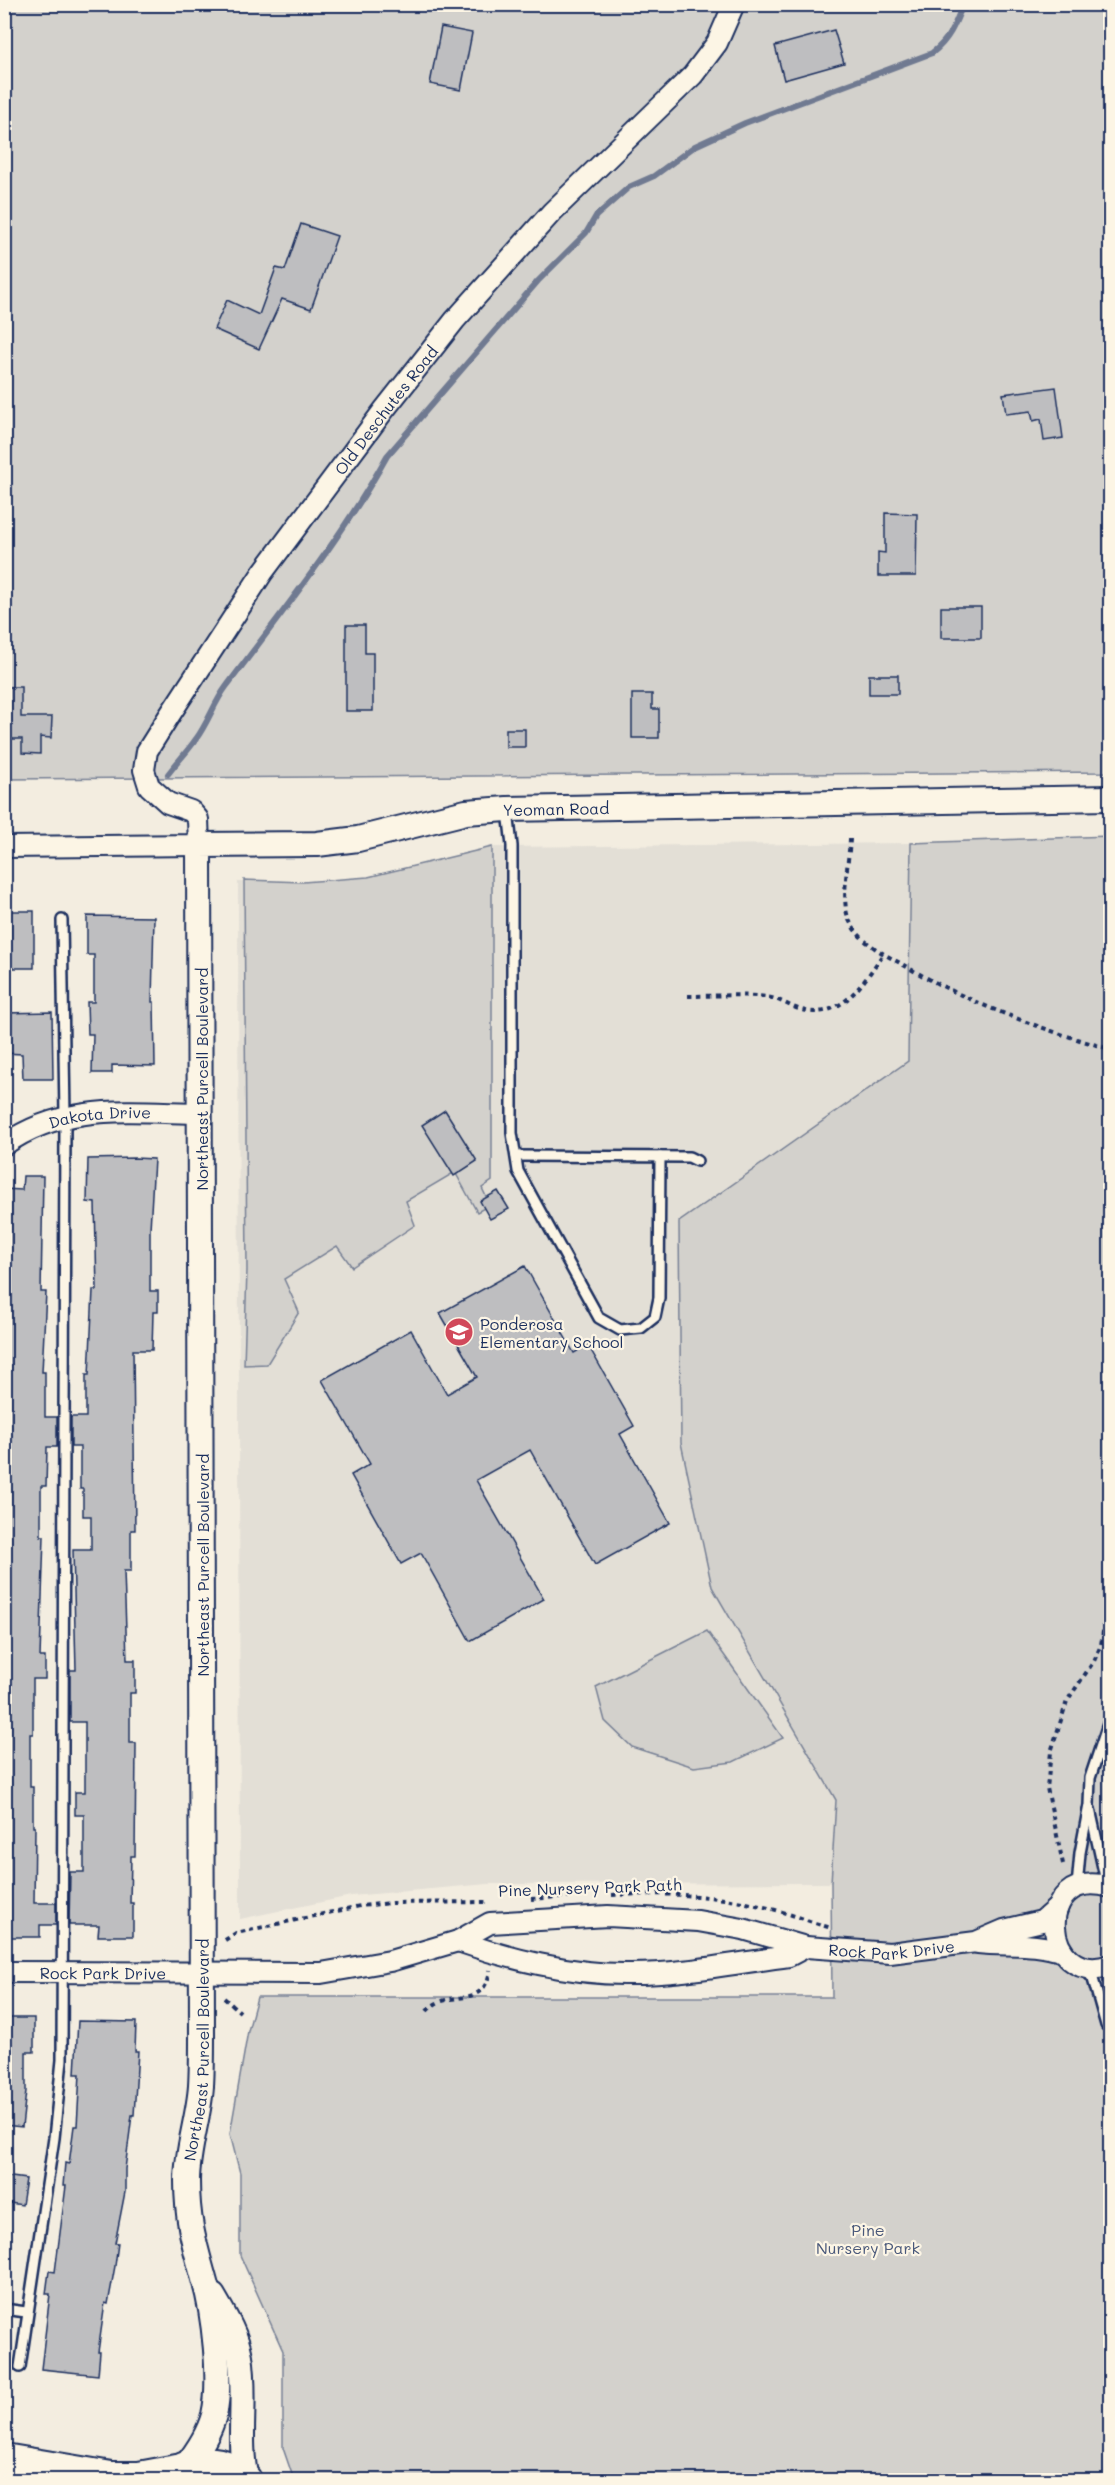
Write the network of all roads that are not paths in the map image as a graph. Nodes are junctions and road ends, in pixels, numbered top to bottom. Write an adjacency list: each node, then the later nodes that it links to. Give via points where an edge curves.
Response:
1 (734, 4): 4 (street, Old Deschutes Road, via 717,43 693,75 552,212 455,321 391,401 263,572 163,724 147,751 144,770 149,786 168,803 191,811 198,819)
2 (1110, 798): 3 (street, Yeoman Road)
3 (507, 808): 4 (street, Yeoman Road, via 466,812 358,839 316,844); 10 (lane, via 512,846 512,1133)
4 (199, 845): 5 (street, Yeoman Road); 7 (street, Northeast Purcell Boulevard)
5 (4, 847)
6 (62, 920): 8 (lane)
7 (201, 1113): 8 (street, Dakota Drive, via 93,1111); 26 (street, Northeast Purcell Boulevard)
8 (65, 1116): 9 (street, Dakota Drive, via 27,1130); 25 (lane)
9 (4, 1145)
10 (516, 1156): 11 (lane); 11 (lane, via 518,1170 533,1200 599,1317 620,1330 641,1328 655,1317 659,1298)
11 (660, 1157): 12 (lane, via 689,1157)
12 (697, 1161)
13 (1110, 1718): 14 (lane, via 1090,1778)
14 (1089, 1805): 15 (lane); 16 (lane)
15 (1109, 1886): 16 (street)
16 (1077, 1887): 17 (street, Rock Park Drive)
17 (1058, 1906): 19 (street, Rock Park Drive, via 1042,1921); 21 (street, via 1054,1930)
18 (458, 1941): 20 (street, via 490,1953 574,1970 623,1974 670,1972 789,1956); 20 (street, Rock Park Drive, via 490,1923 608,1916 698,1921); 26 (street, Rock Park Drive, via 390,1961 321,1973)
19 (976, 1942): 20 (street, Rock Park Drive, via 890,1953); 21 (street, Rock Park Drive, via 1044,1945)
20 (806, 1947)
21 (1063, 1952): 22 (street)
22 (1082, 1965): 23 (street); 27 (lane, via 1093,1979 1106,2025)
23 (1110, 1965)
24 (4, 1972): 25 (street, Rock Park Drive)
25 (62, 1972): 26 (street, Rock Park Drive); 30 (lane, via 62,2060 55,2127)
26 (202, 1973): 28 (street, Northeast Purcell Boulevard, via 201,2086 187,2178 192,2241)
27 (1110, 2025)
28 (205, 2281): 33 (street, Northeast Purcell Boulevard, via 216,2364 214,2416 205,2436); 34 (street, Northeast Purcell Boulevard, via 240,2354)
29 (4, 2309): 30 (lane)
30 (26, 2312): 31 (lane)
31 (20, 2367)
32 (4, 2460): 33 (highway, via 111,2478)
33 (176, 2473): 34 (highway, via 197,2463 224,2467 237,2472)
34 (245, 2481)

